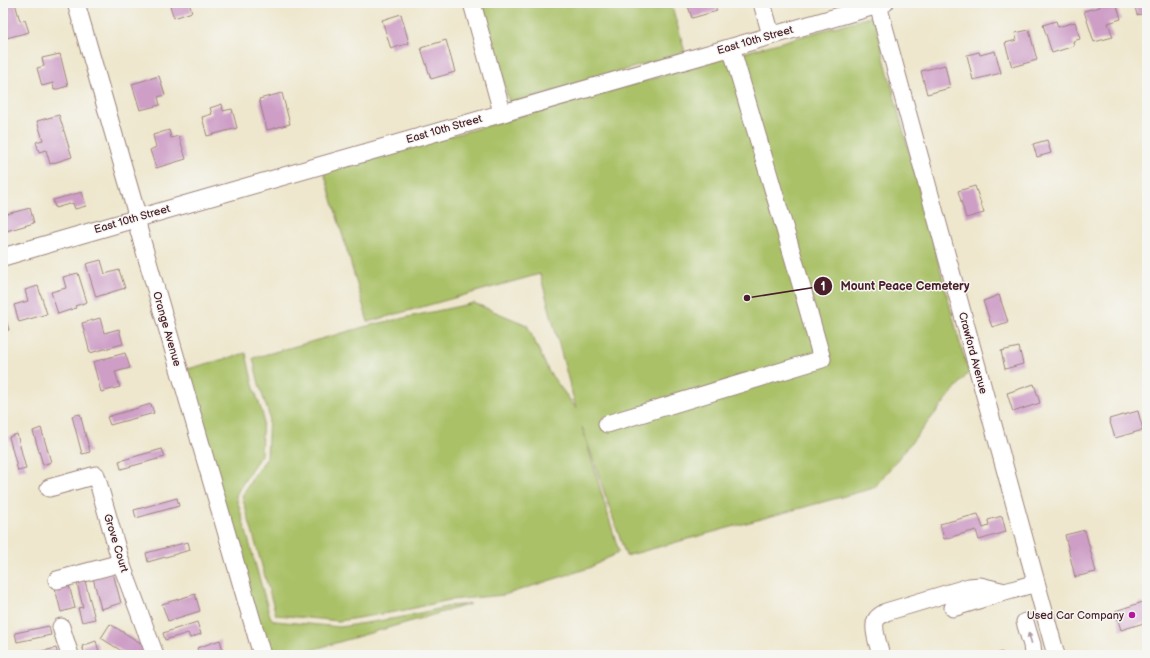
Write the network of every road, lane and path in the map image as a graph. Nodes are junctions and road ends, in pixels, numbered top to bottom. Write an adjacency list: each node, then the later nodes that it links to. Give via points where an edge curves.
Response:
1 (76, 3): 8 (street, Orange Avenue)
2 (472, 3): 7 (street)
3 (762, 3): 5 (street)
4 (881, 4): 5 (street, East 10th Street); 14 (street, Crawford Avenue)
5 (771, 36): 6 (street, East 10th Street)
6 (731, 47): 7 (street, East 10th Street); 10 (street, via 822,359)
7 (502, 112): 8 (street, East 10th Street)
8 (137, 218): 9 (street, East 10th Street); 21 (street, Orange Avenue)
9 (3, 257)
10 (607, 424)
11 (49, 488): 12 (street, Grove Court, via 96,475)
12 (121, 563): 13 (street); 20 (street, Grove Court)
13 (57, 580)
14 (1036, 583): 15 (street); 24 (street, Crawford Avenue)
15 (1005, 592): 16 (street); 22 (street, via 980,586 969,587 886,612 879,616 875,625)
16 (953, 608)
17 (1025, 622): 23 (street, one-way to 17)
18 (61, 627): 19 (street)
19 (70, 655)
20 (155, 655)
21 (262, 655)
22 (881, 655)
23 (1033, 655)
24 (1056, 655)

